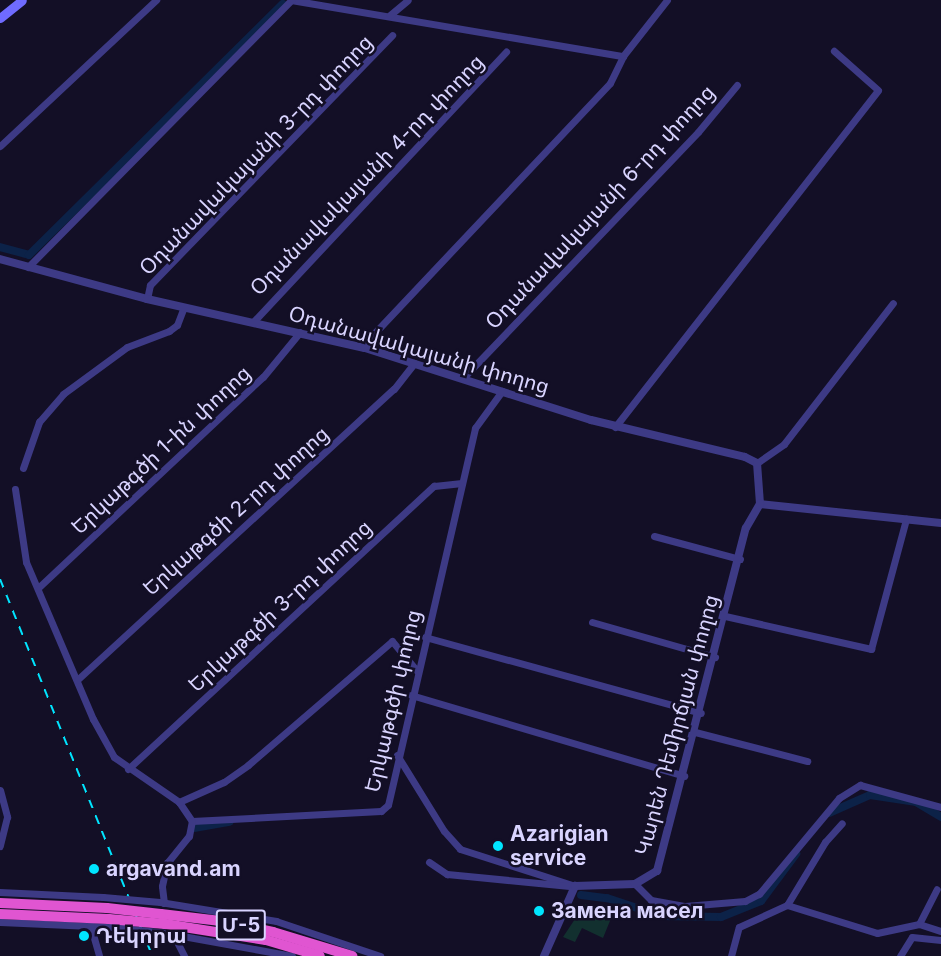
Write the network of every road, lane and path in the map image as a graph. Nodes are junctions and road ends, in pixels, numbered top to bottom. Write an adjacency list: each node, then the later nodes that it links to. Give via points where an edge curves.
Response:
1 (22, 0): 7 (main road)
2 (156, 0): 13 (street)
3 (291, 0): 6 (street); 15 (street)
4 (408, 0): 6 (street)
5 (667, 0): 11 (street)
6 (390, 15): 11 (street)
7 (0, 18)
8 (392, 34): 16 (street, Օդանավակայանի 3-րդ փողոց, via 150,285)
9 (834, 51): 25 (street, via 878,90)
10 (506, 52): 19 (street, Օդանավակայանի 4-րդ փողոց)
11 (623, 56): 21 (street, via 610,83 590,106 367,341)
12 (737, 85): 23 (street, Օդանավակայանի 6-րդ փողոց, via 698,132)
13 (0, 146)
14 (0, 259): 15 (street, Օդանավակայանի փողոց)
15 (28, 267): 16 (street, Օդանավակայանի փողոց)
16 (147, 299): 18 (street, Օդանավակայանի փողոց)
17 (893, 303): 26 (street, via 784,444)
18 (184, 307): 19 (street, Օդանավակայանի փողոց); 27 (street, via 177,325 169,331 127,347 63,394 39,422)
19 (254, 321): 20 (street, Օդանավակայանի փողոց)
20 (300, 332): 21 (street, Օդանավակայանի փողոց); 35 (street, Երկաթգծի 1-ին փողոց, via 263,377)
21 (365, 348): 22 (street, Օդանավակայանի փողոց)
22 (414, 363): 23 (street, Օդանավակայանի փողոց); 41 (street, Երկաթգծի 2-րդ փողոց, via 394,389)
23 (463, 378): 24 (street, Օդանավակայանի փողոց)
24 (502, 391): 25 (street, Օդանավակայանի փողոց); 28 (street, Երկաթգծի փողոց, via 475,428)
25 (615, 427): 26 (street, Օդանավակայանի փողոց)
26 (757, 463): 30 (street)
27 (23, 468)
28 (462, 483): 38 (street, Երկաթգծի փողոց); 47 (street, Երկաթգծի 3-րդ փողոց, via 434,486)
29 (15, 489): 35 (street, via 26,562)
30 (760, 504): 31 (street); 34 (street, Կարեն Դեմիրճյան փողոց, via 746,528)
31 (906, 519): 32 (street); 36 (street, via 871,649)
32 (941, 523)
33 (654, 536): 34 (street)
34 (740, 559): 36 (street, Կարեն Դեմիրճյան փողոց)
35 (39, 587): 41 (street)
36 (725, 616): 39 (street, Կարեն Դեմիրճյան փողոց)
37 (592, 622): 39 (street)
38 (424, 637): 40 (street, Երկաթգծի փողոց); 43 (street)
39 (714, 657): 43 (street, Կարեն Դեմիրճյան փողոց)
40 (417, 670): 42 (street, Երկաթգծի փողոց); 50 (street, via 392,641 248,765 224,782)
41 (76, 680): 47 (street, via 114,757)
42 (411, 695): 45 (street, Երկաթգծի փողոց); 48 (street)
43 (701, 712): 44 (street, Կարեն Դեմիրճյան փողոց)
44 (695, 732): 46 (street); 48 (street, Կարեն Դեմիրճյան փողոց)
45 (397, 755): 52 (street, Երկաթգծի փողոց, via 388,805 381,811); 57 (street, via 444,831 460,849)
46 (807, 760)
47 (128, 769): 50 (street)
48 (684, 776): 56 (street, Կարեն Դեմիրճյան փողոց, via 657,871)
49 (0, 790): 54 (street, via 7,817)
50 (179, 802): 52 (street)
51 (941, 807): 56 (street, via 860,785 839,798 759,894 745,901 685,906 651,900)
52 (192, 821): 64 (street, via 189,836 167,863 162,886)
53 (842, 823): 61 (street, via 825,842)
54 (0, 846)
55 (429, 862): 57 (street, via 447,874)
56 (635, 884): 57 (street, Կարեն Դեմիրճյան փողոց)
57 (574, 886): 76 (street)
58 (937, 889): 67 (street)
59 (0, 892): 64 (street, bridge, via 103,897)
60 (0, 903): 63 (highway, Մ-5)
61 (787, 905): 67 (street, via 877,933); 77 (street, via 739,927)
62 (0, 914): 63 (highway, Մ-5)
63 (110, 918): 64 (highway, Մ-5, bridge); 64 (street, bridge); 66 (street)
64 (165, 918): 71 (street); 72 (street); 73 (highway, Մ-5); 74 (highway, Մ-5, via 273,932); 75 (street, via 276,921)
65 (0, 922): 66 (street)
66 (90, 924): 70 (street)
67 (919, 924): 68 (street)
68 (941, 931)
69 (941, 940): 78 (street, via 912,937)
70 (99, 956)
71 (184, 956)
72 (292, 956)
73 (320, 956)
74 (352, 956)
75 (380, 956)
76 (544, 956)
77 (731, 956)
78 (900, 956)

